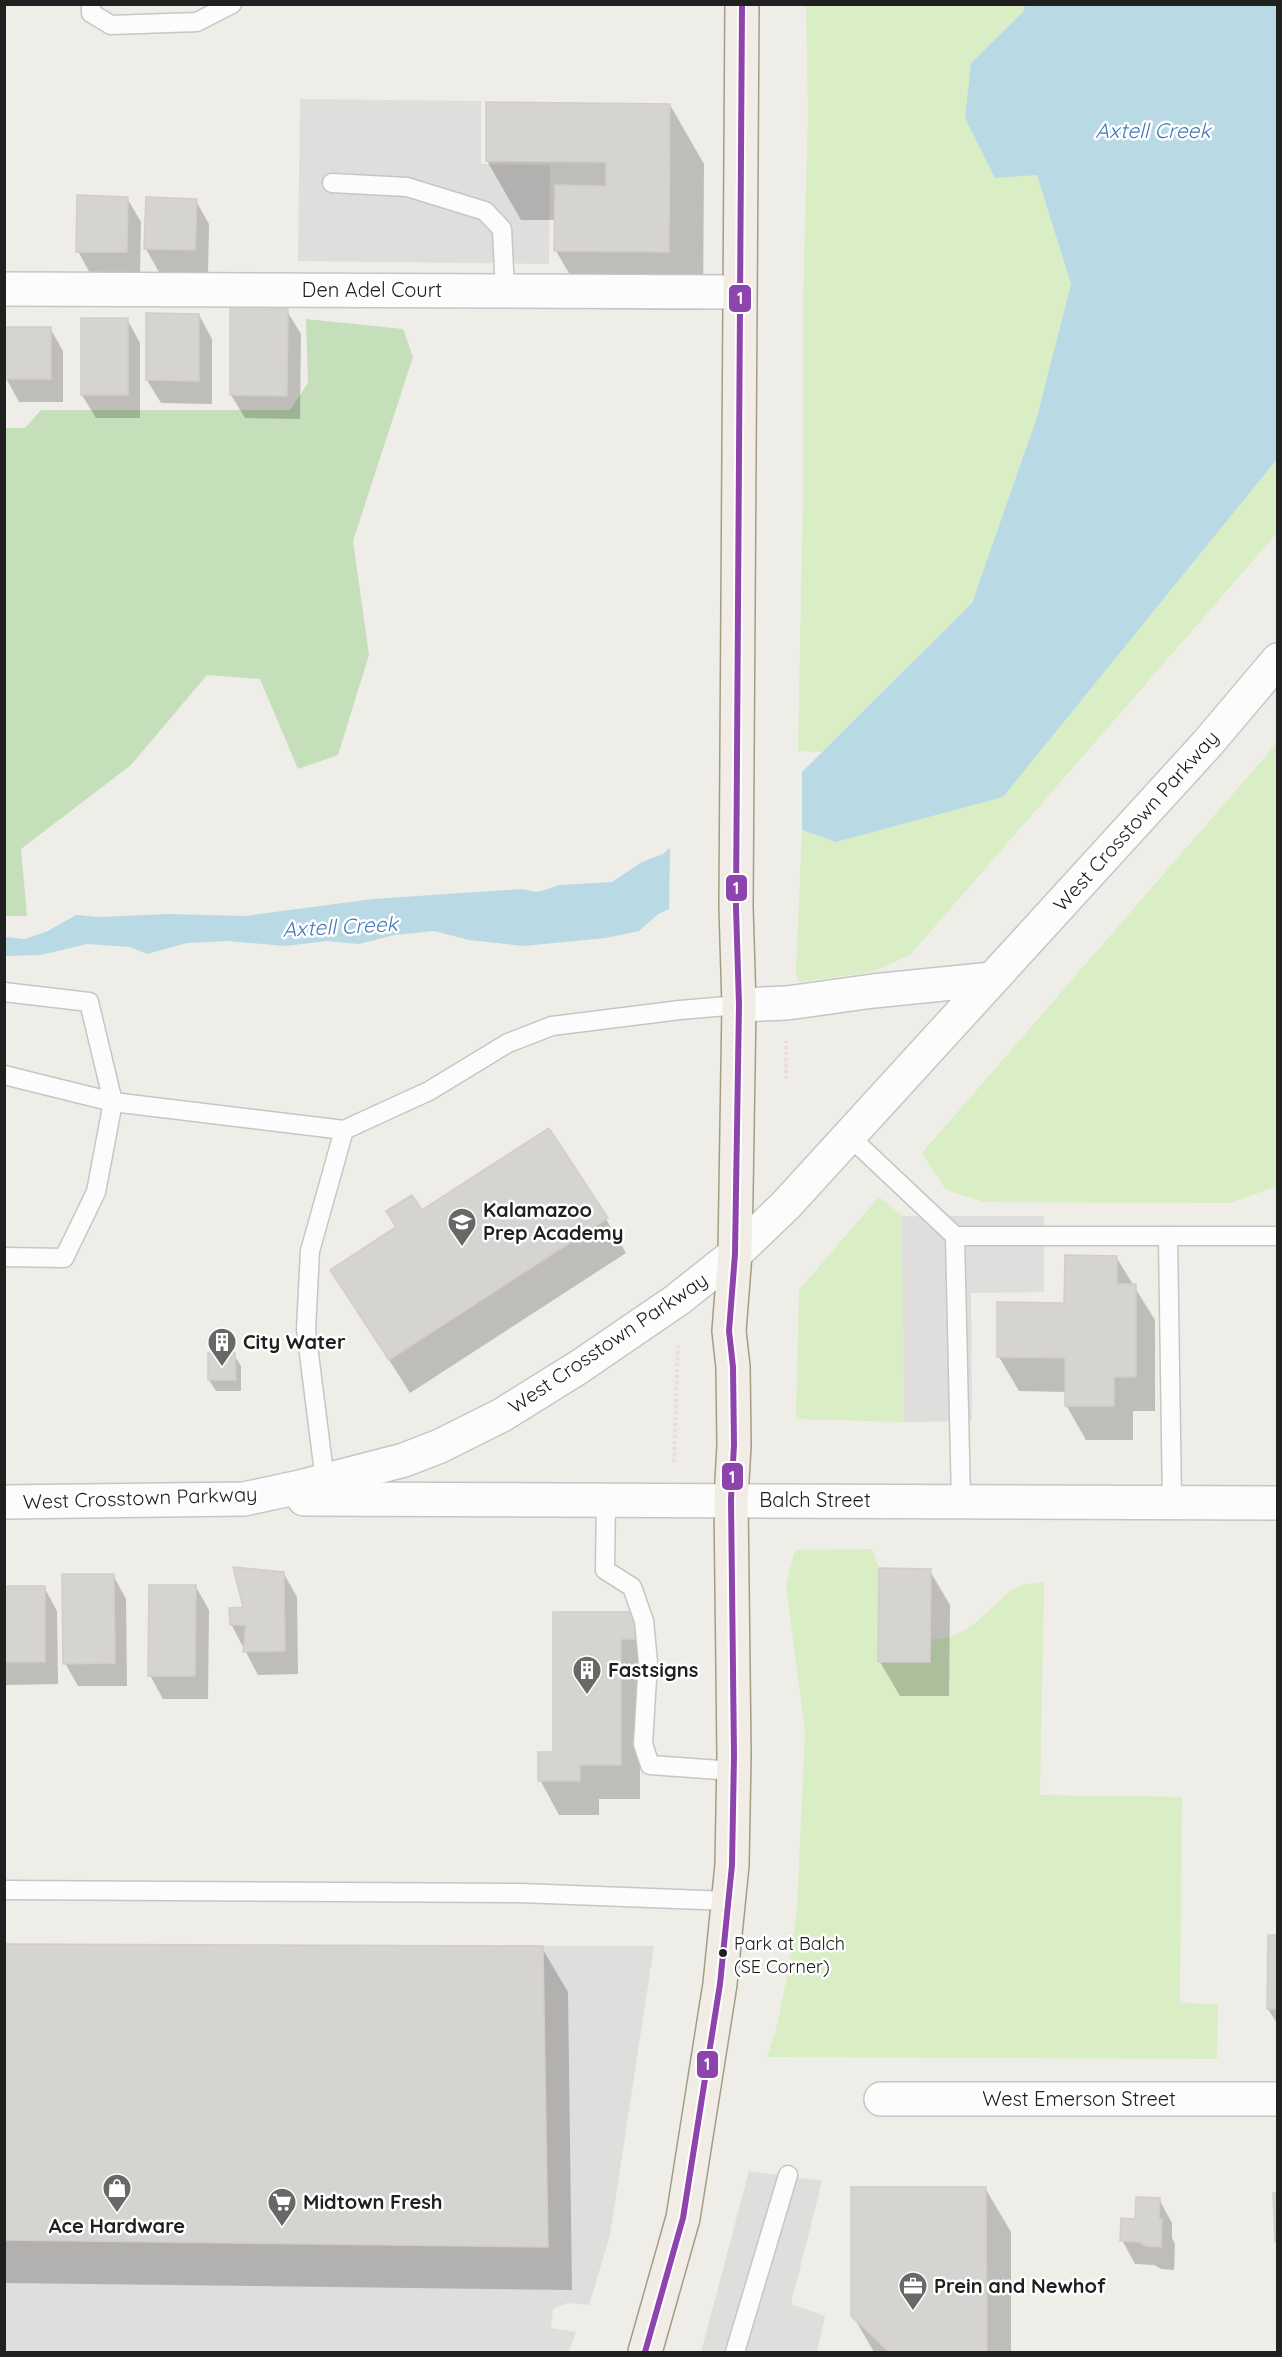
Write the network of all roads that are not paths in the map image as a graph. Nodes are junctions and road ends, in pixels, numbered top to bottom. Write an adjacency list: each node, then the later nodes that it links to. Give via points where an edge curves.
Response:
1 (91, 4): 2 (lane, via 92,13 111,25 197,22)
2 (232, 4)
3 (742, 4): 7 (main road)
4 (332, 183): 6 (lane, via 407,187 485,211 502,229)
5 (4, 289): 6 (street, Den Adel Court)
6 (505, 291): 7 (street, Den Adel Court)
7 (739, 292): 11 (main road)
8 (1278, 660): 9 (street, West Crosstown Parkway, via 1207,744)
9 (992, 979): 11 (street); 15 (street, West Crosstown Parkway)
10 (4, 992): 13 (lane, via 89,1002)
11 (739, 1005): 14 (lane, via 552,1026 508,1043 429,1091); 19 (main road)
12 (4, 1075): 13 (lane)
13 (113, 1102): 14 (lane); 20 (lane, via 96,1192 64,1258)
14 (344, 1130): 21 (lane, via 310,1251 306,1330)
15 (849, 1135): 16 (lane); 19 (street, West Crosstown Parkway)
16 (955, 1236): 17 (lane); 25 (lane)
17 (1168, 1236): 18 (lane); 27 (lane)
18 (1278, 1236)
19 (735, 1254): 21 (street, West Crosstown Parkway, via 579,1368 502,1415 404,1460); 24 (main road, via 729,1331 734,1445)
20 (4, 1257)
21 (325, 1481): 22 (street, West Crosstown Parkway)
22 (244, 1499): 23 (street, Balch Street); 26 (street, West Crosstown Parkway)
23 (606, 1499): 24 (street, Balch Street); 29 (lane, via 605,1570 632,1587 644,1621 648,1662 643,1744 650,1765)
24 (731, 1499): 25 (street, Balch Street); 29 (main road)
25 (961, 1501): 27 (street, Balch Street)
26 (4, 1502)
27 (1172, 1502): 28 (street, Balch Street)
28 (1278, 1503)
29 (734, 1771): 31 (main road)
30 (4, 1890): 31 (lane, via 520,1893)
31 (729, 1901): 35 (main road, via 720,1984 683,2218)
32 (881, 2099): 33 (street, West Emerson Street)
33 (1278, 2099)
34 (788, 2175): 36 (lane)
35 (645, 2352)
36 (735, 2352)

